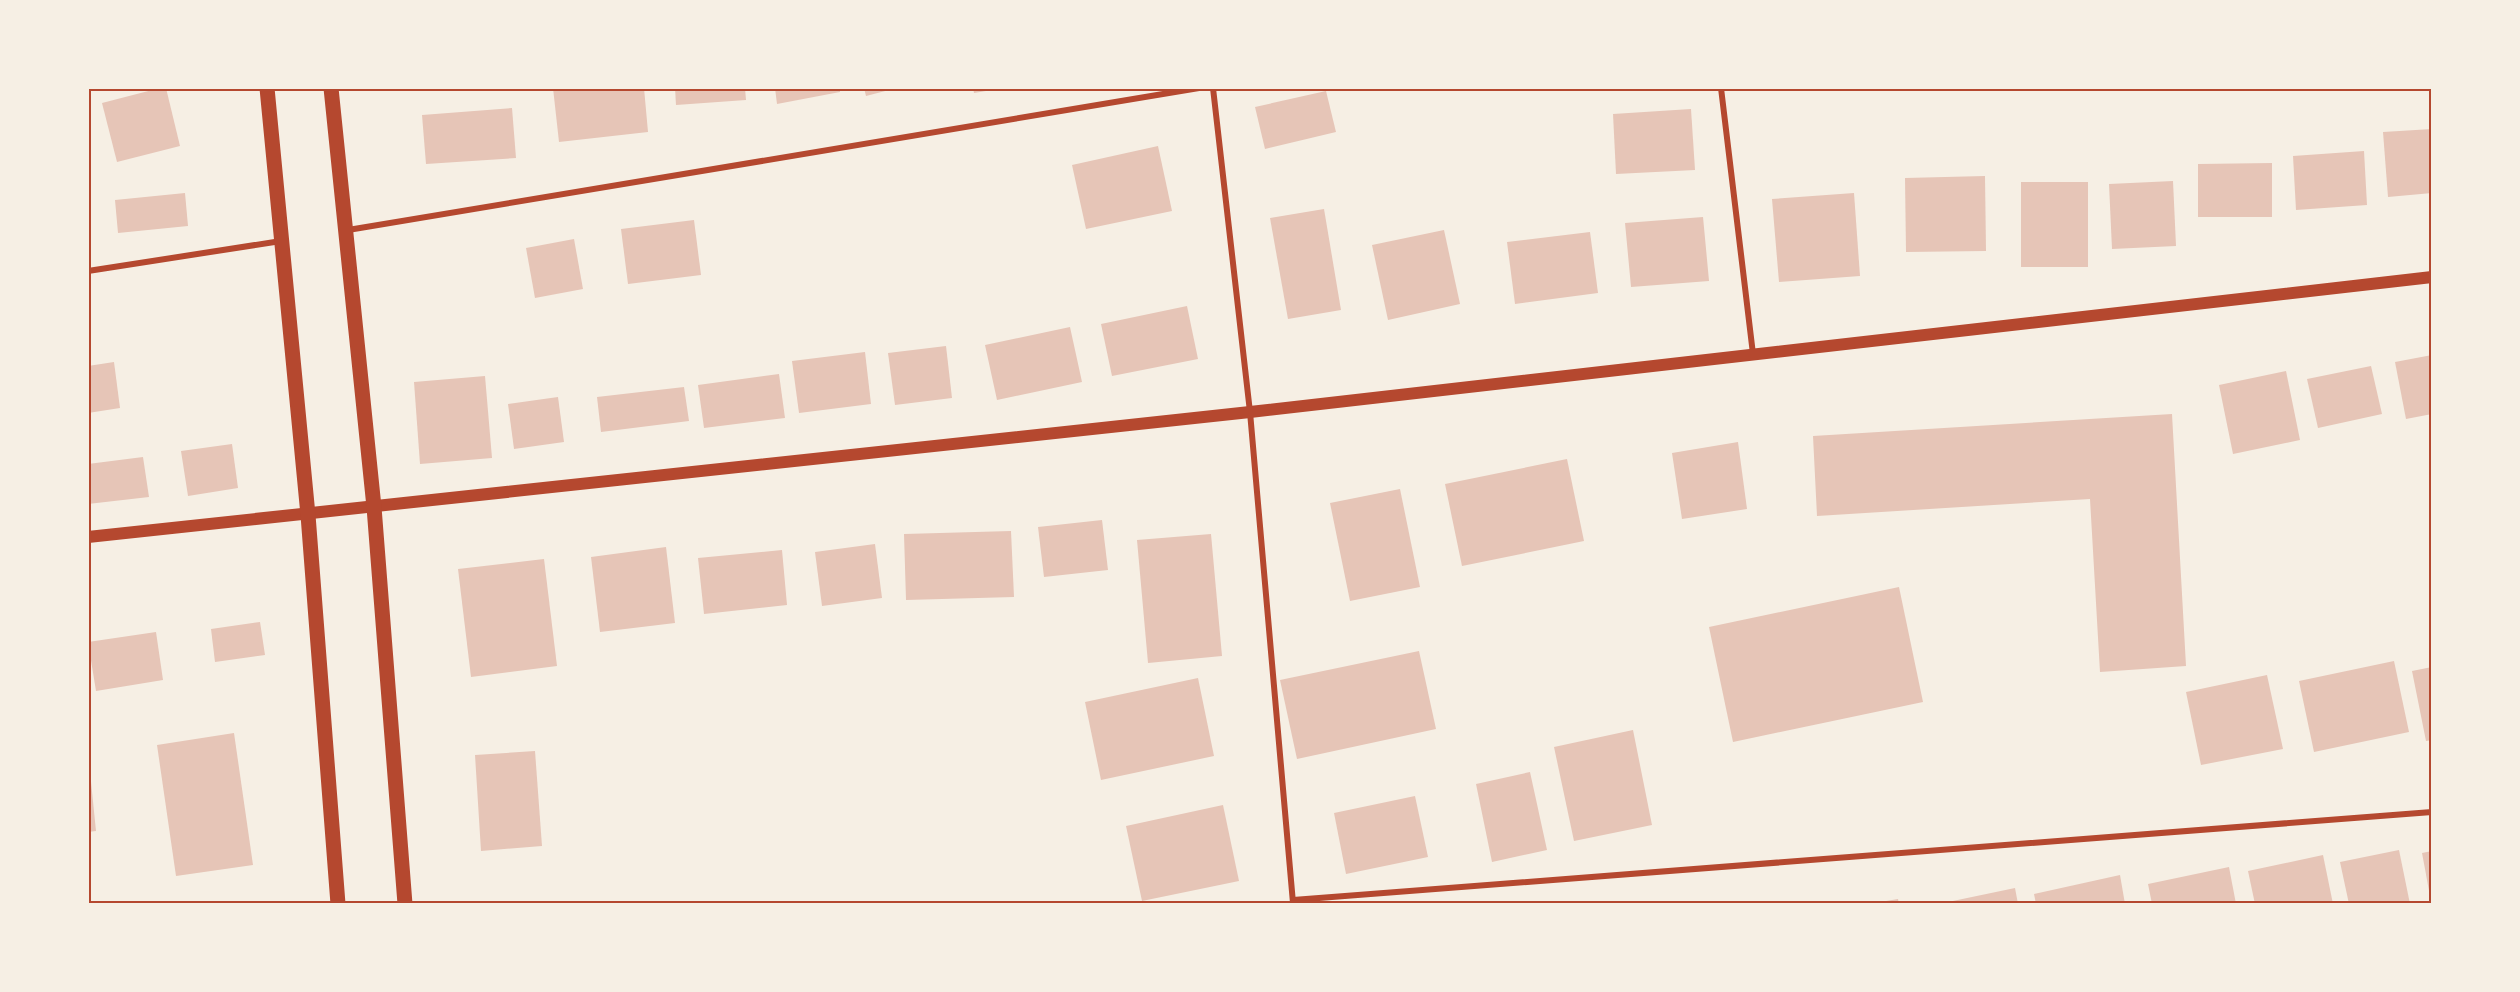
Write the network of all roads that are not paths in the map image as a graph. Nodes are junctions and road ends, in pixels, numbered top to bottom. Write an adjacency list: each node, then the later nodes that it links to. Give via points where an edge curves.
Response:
1 (267, 88): 7 (main road)
2 (331, 88): 6 (main road)
3 (1199, 88): 6 (street)
4 (1213, 88): 11 (street)
5 (1721, 88): 10 (street)
6 (344, 231): 12 (main road)
7 (282, 241): 8 (street); 13 (main road)
8 (88, 271)
9 (2432, 277): 10 (main road)
10 (1753, 354): 11 (main road)
11 (1250, 412): 12 (main road); 16 (street)
12 (374, 507): 13 (main road); 18 (main road)
13 (308, 515): 14 (main road); 17 (main road)
14 (88, 537)
15 (2432, 812): 16 (street)
16 (1293, 902)
17 (338, 903)
18 (405, 903)

